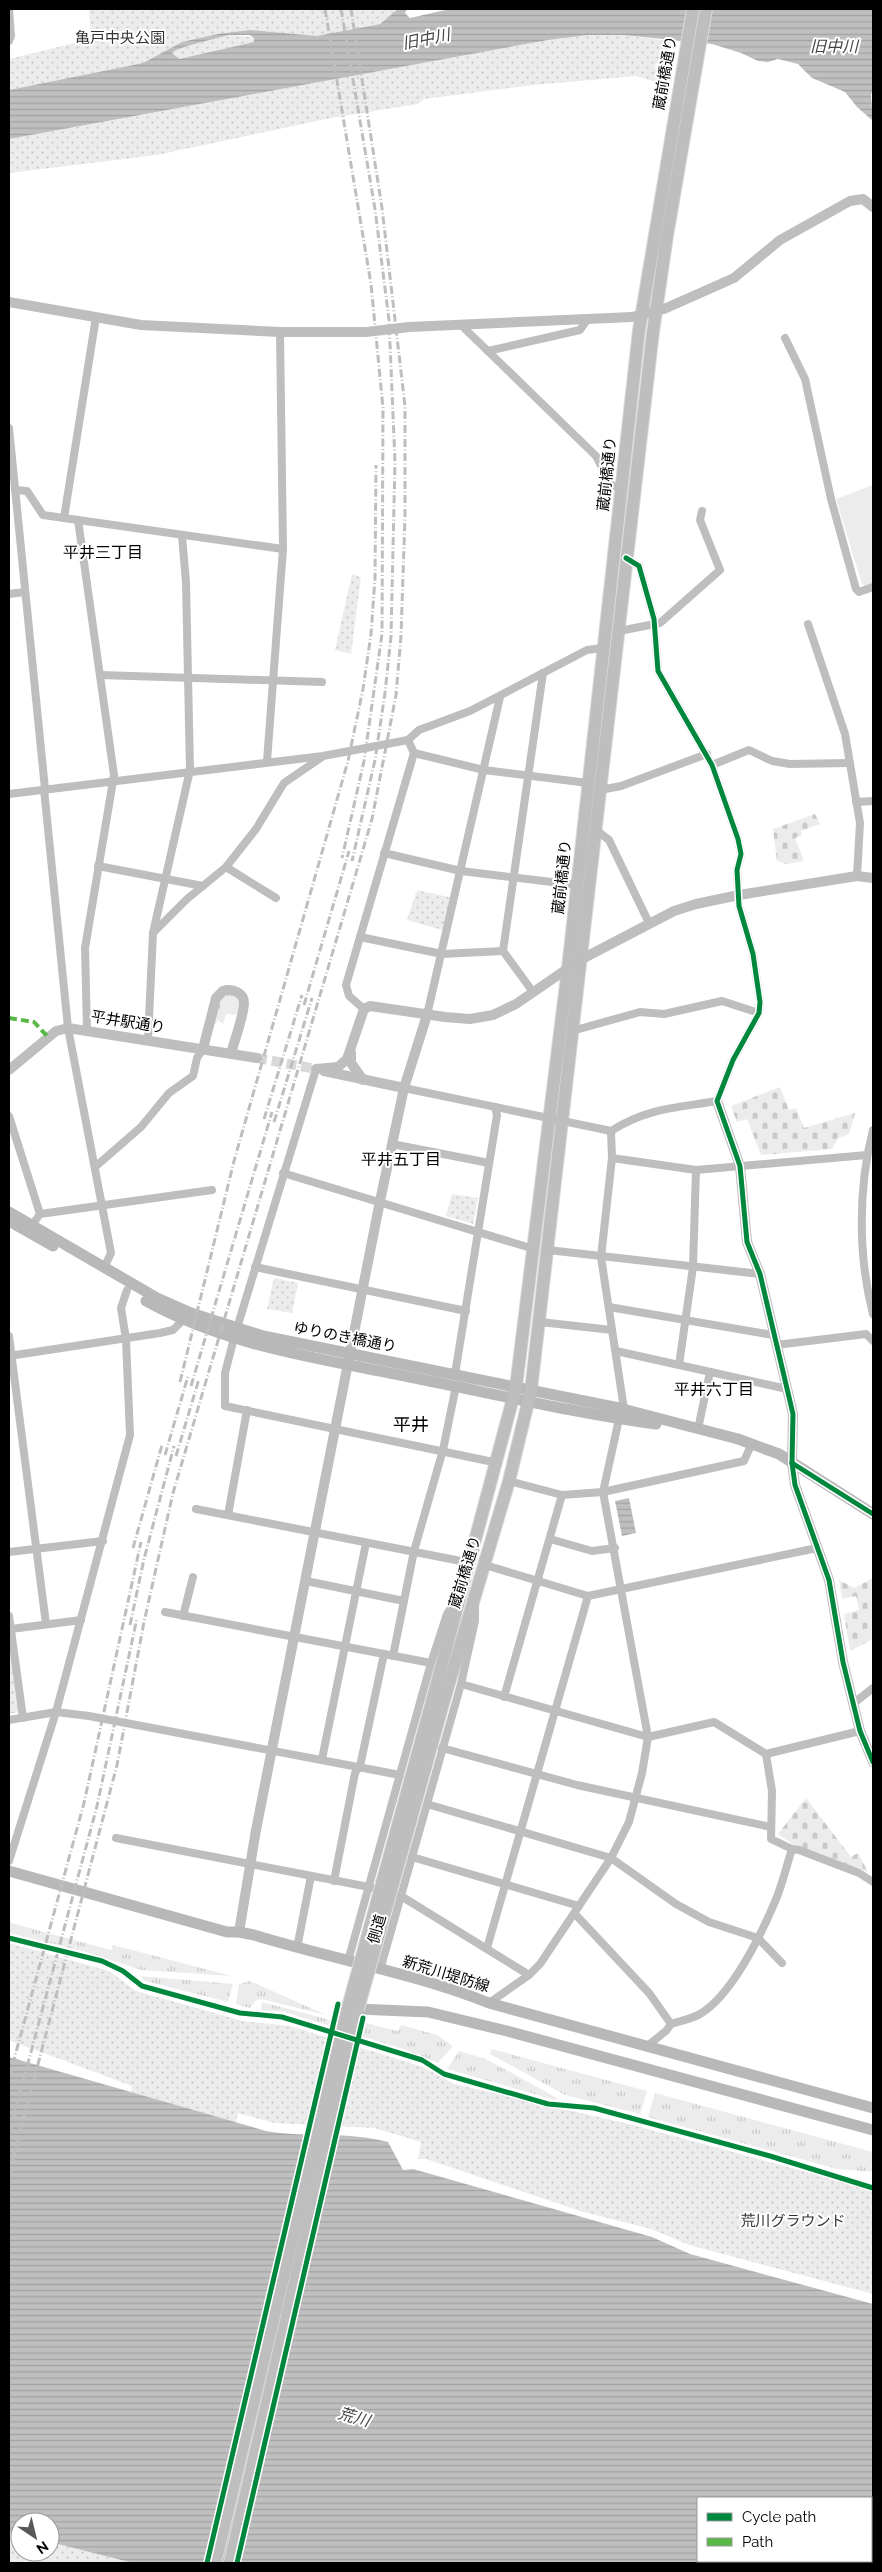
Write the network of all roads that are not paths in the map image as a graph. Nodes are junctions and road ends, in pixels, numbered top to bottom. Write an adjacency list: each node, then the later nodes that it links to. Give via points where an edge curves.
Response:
1 (9, 9): 4 (street)
2 (693, 9): 6 (main road, 蔵前橋通り)
3 (706, 9): 6 (main road, 蔵前橋通り)
4 (9, 41)
5 (873, 207): 8 (street, via 863,199 850,201 780,240 734,278)
6 (661, 234): 8 (main road, 蔵前橋通り); 9 (main road, 蔵前橋通り)
7 (9, 302): 10 (street)
8 (656, 311): 9 (street); 24 (main road, 蔵前橋通り)
9 (641, 315): 11 (street); 17 (main road, 蔵前橋通り)
10 (96, 317): 13 (street, via 156,326); 20 (street)
11 (586, 320): 12 (street); 15 (street, via 580,330)
12 (461, 325): 13 (street, via 351,332); 15 (street)
13 (280, 332): 23 (street)
14 (785, 338): 25 (street, via 805,379 831,499 856,589 858,592)
15 (488, 351): 17 (street, via 596,456 611,485)
16 (9, 428): 18 (street)
17 (622, 488): 31 (main road, 蔵前橋通り)
18 (16, 490): 20 (street, via 27,491 43,515); 26 (street)
19 (702, 511): 28 (street, via 700,520 720,570)
20 (64, 518): 21 (street)
21 (78, 520): 22 (street); 33 (street)
22 (182, 536): 23 (street); 34 (street)
23 (284, 549): 35 (street)
24 (626, 558): 28 (street, via 639,566); 30 (main road, 蔵前橋通り)
25 (873, 587)
26 (25, 592): 27 (street); 50 (street)
27 (9, 594)
28 (655, 624): 30 (street); 40 (street, via 658,671)
29 (808, 624): 43 (street, via 845,734)
30 (619, 631): 51 (main road, 蔵前橋通り)
31 (603, 648): 32 (street, via 587,650); 49 (main road, 蔵前橋通り)
32 (543, 673): 37 (street); 47 (street)
33 (100, 675): 34 (street); 48 (street)
34 (188, 678): 35 (street); 45 (street)
35 (274, 681): 36 (street); 42 (street)
36 (322, 682)
37 (500, 697): 38 (street, via 419,730); 46 (street)
38 (408, 740): 39 (street); 41 (street)
39 (414, 753): 46 (street); 56 (street)
40 (707, 754): 44 (street); 51 (street, via 621,786)
41 (324, 756): 42 (street); 58 (street, via 284,783 256,829)
42 (268, 761): 45 (street)
43 (850, 763): 44 (street, via 790,764 772,761 749,750); 54 (street)
44 (712, 765): 66 (street, via 742,854 737,870)
45 (190, 770): 48 (street); 63 (street)
46 (484, 770): 47 (street); 59 (street)
47 (528, 774): 49 (street); 61 (street)
48 (113, 781): 50 (street); 57 (street)
49 (588, 783): 64 (main road, 蔵前橋通り)
50 (45, 789): 52 (street); 79 (street)
51 (600, 790): 55 (main road, 蔵前橋通り)
52 (9, 794)
53 (873, 801): 54 (street)
54 (856, 802): 60 (street, via 860,823)
55 (596, 830): 68 (street, via 608,840); 73 (main road, 蔵前橋通り)
56 (384, 853): 59 (street); 70 (street)
57 (98, 866): 63 (street); 80 (street, via 85,948)
58 (226, 867): 65 (street); 67 (street)
59 (461, 871): 61 (street); 72 (street)
60 (857, 876): 62 (street); 66 (street)
61 (514, 877): 64 (street); 71 (street)
62 (873, 878)
63 (164, 879): 65 (street); 69 (street)
64 (577, 885): 74 (main road, 蔵前橋通り)
65 (203, 886): 69 (street)
66 (739, 895): 68 (street, via 696,904); 77 (street, via 739,906 753,954 760,1002)
67 (276, 898)
68 (649, 923): 73 (street)
69 (153, 933): 82 (street)
70 (360, 937): 72 (street); 76 (street, via 346,985 349,996)
71 (503, 951): 72 (street); 75 (street)
72 (442, 954): 78 (street)
73 (580, 960): 74 (street); 81 (main road, 蔵前橋通り)
74 (568, 968): 75 (street); 93 (main road, 蔵前橋通り)
75 (532, 992): 78 (street, via 506,1010 487,1017 470,1019)
76 (364, 1009): 78 (street, via 374,1006); 84 (street)
77 (758, 1013): 81 (street, via 722,1001 664,1014 640,1012); 91 (street)
78 (427, 1015): 90 (street)
79 (68, 1028): 80 (street, 平井駅通り); 88 (street, 平井駅通り, via 56,1030); 103 (street)
80 (87, 1030): 82 (street, 平井駅通り)
81 (572, 1032): 93 (main road, via 564,1100)
82 (148, 1040): 83 (street, 平井駅通り)
83 (202, 1049): 85 (street, 平井駅通り); 85 (street, via 216,998 223,991 235,990 244,1002); 103 (street, via 193,1076 169,1093 142,1127)
84 (350, 1053): 87 (street, via 338,1066); 89 (street, via 351,1063)
85 (231, 1054): 86 (street, 平井駅通り)
86 (257, 1058)
87 (316, 1069): 89 (street); 105 (street)
88 (9, 1070)
89 (363, 1080): 90 (street)
90 (404, 1088): 92 (street); 98 (street)
91 (716, 1101): 96 (street, via 646,1112); 102 (street)
92 (495, 1107): 93 (street); 101 (street, via 497,1115)
93 (554, 1114): 96 (street); 97 (main road)
94 (9, 1116): 110 (street)
95 (873, 1130): 99 (street)
96 (611, 1131): 100 (street)
97 (554, 1135): 114 (main road, 蔵前橋通り); 115 (main road, 蔵前橋通り)
98 (392, 1144): 101 (street); 107 (street)
99 (867, 1155): 102 (street); 125 (street, via 862,1232 866,1285)
100 (612, 1158): 104 (street); 116 (street)
101 (490, 1163): 113 (street)
102 (740, 1166): 104 (street); 120 (street, via 747,1242)
103 (95, 1167): 108 (street)
104 (696, 1170): 118 (street)
105 (283, 1173): 107 (street); 117 (street)
106 (212, 1190): 108 (street)
107 (380, 1201): 113 (street); 122 (street)
108 (102, 1205): 110 (street); 119 (street, via 111,1253)
109 (9, 1212): 112 (main road, ゆりのき橋通り)
110 (40, 1214): 112 (street)
111 (9, 1221): 121 (main road, ゆりのき橋通り)
112 (32, 1225): 119 (main road, ゆりのき橋通り)
113 (478, 1231): 114 (street); 124 (street)
114 (534, 1249): 144 (main road, 蔵前橋通り)
115 (548, 1250): 116 (street); 128 (main road, 蔵前橋通り)
116 (601, 1257): 118 (street); 123 (street)
117 (254, 1267): 122 (street); 130 (street)
118 (693, 1267): 120 (street); 127 (street)
119 (104, 1268): 130 (main road, ゆりのき橋通り, via 157,1298)
120 (760, 1274): 131 (street)
121 (127, 1290): 126 (main road, ゆりのき橋通り); 133 (street, via 120,1308)
122 (363, 1290): 124 (street); 138 (street)
123 (609, 1307): 127 (street); 129 (street)
124 (466, 1311): 141 (street)
125 (873, 1314)
126 (183, 1320): 130 (main road, ゆりのき橋通り); 133 (street, via 173,1330)
127 (686, 1320): 131 (street); 139 (street)
128 (540, 1322): 129 (street); 145 (main road, 蔵前橋通り)
129 (612, 1330): 136 (street)
130 (235, 1333): 138 (main road, ゆりのき橋通り); 146 (street, via 225,1373 225,1406)
131 (773, 1335): 135 (street)
132 (9, 1336): 137 (street)
133 (126, 1339): 137 (street); 162 (street, via 130,1435)
134 (873, 1341): 135 (street, via 866,1334)
135 (776, 1345): 143 (street)
136 (616, 1351): 139 (street); 147 (street)
137 (10, 1356): 164 (street)
138 (350, 1359): 141 (main road, ゆりのき橋通り); 142 (main road, ゆりのき橋通り); 148 (street)
139 (679, 1365): 140 (street)
140 (710, 1372): 143 (street); 149 (street)
141 (455, 1374): 144 (main road, ゆりのき橋通り)
142 (456, 1386): 144 (main road, ゆりのき橋通り); 151 (street)
143 (787, 1389): 153 (street, via 794,1424)
144 (515, 1393): 145 (main road, ゆりのき橋通り); 152 (main road, 蔵前橋通り)
145 (530, 1396): 147 (main road, ゆりのき橋通り); 154 (main road, 蔵前橋通り)
146 (247, 1410): 148 (street); 159 (street)
147 (621, 1414): 149 (main road, ゆりのき橋通り); 155 (street)
148 (337, 1429): 151 (street); 160 (street)
149 (698, 1430): 150 (main road, ゆりのき橋通り)
150 (752, 1443): 153 (main road, ゆりのき橋通り); 155 (street, via 744,1461)
151 (443, 1450): 152 (street); 167 (street)
152 (498, 1463): 169 (main road, 蔵前橋通り)
153 (792, 1463): 158 (main road, ゆりのき橋通り); 166 (street, via 795,1485)
154 (509, 1481): 156 (street); 170 (main road, 蔵前橋通り)
155 (604, 1492): 156 (street); 165 (street)
156 (562, 1495): 161 (street)
157 (196, 1508): 159 (street)
158 (873, 1514)
159 (228, 1515): 160 (street)
160 (316, 1532): 163 (street); 172 (street)
161 (550, 1539): 165 (street, via 592,1551); 173 (street)
162 (102, 1541): 164 (street); 183 (street)
163 (366, 1543): 167 (street); 176 (street)
164 (37, 1548): 168 (street); 184 (street)
165 (614, 1548): 175 (street)
166 (817, 1548): 175 (street); 194 (street, via 831,1588 843,1662)
167 (414, 1551): 169 (street); 179 (street)
168 (9, 1552)
169 (471, 1563): 174 (main road, 蔵前橋通り)
170 (485, 1565): 173 (street); 177 (main road, 蔵前橋通り)
171 (193, 1577): 182 (street)
172 (306, 1581): 176 (street); 186 (street)
173 (539, 1581): 178 (street); 193 (street)
174 (463, 1590): 189 (street, via 447,1614); 192 (main road, 蔵前橋通り)
175 (622, 1590): 178 (street); 200 (street)
176 (356, 1591): 179 (street); 187 (street)
177 (476, 1594): 190 (street, 側道, via 475,1621); 192 (main road, 蔵前橋通り)
178 (588, 1596): 195 (street)
179 (404, 1601): 188 (street)
180 (165, 1612): 182 (street)
181 (9, 1616): 185 (street)
182 (183, 1616): 186 (street)
183 (81, 1620): 184 (street); 196 (street)
184 (46, 1624): 185 (street)
185 (11, 1629): 197 (street)
186 (295, 1637): 187 (street); 203 (street)
187 (345, 1647): 188 (street); 205 (street)
188 (388, 1655): 189 (street); 207 (street)
189 (430, 1663): 208 (street)
190 (460, 1684): 193 (street); 202 (street, 側道)
191 (873, 1688): 194 (street)
192 (440, 1696): 238 (main road, 蔵前橋通り, bridge)
193 (504, 1697): 195 (street)
194 (854, 1703): 199 (street)
195 (554, 1711): 200 (street); 209 (street)
196 (56, 1712): 197 (street); 203 (street); 218 (street)
197 (23, 1718): 198 (street)
198 (9, 1720)
199 (861, 1734): 201 (street); 204 (street); 206 (street)
200 (648, 1737): 204 (street, via 714,1722); 210 (street)
201 (873, 1742)
202 (442, 1748): 209 (street); 211 (street, 側道)
203 (273, 1750): 205 (street); 219 (street)
204 (766, 1754): 212 (street, via 772,1791)
205 (322, 1759): 207 (street)
206 (873, 1762)
207 (360, 1766): 208 (street); 222 (street, via 355,1773)
208 (400, 1775): 225 (street)
209 (536, 1775): 210 (street); 213 (street)
210 (635, 1798): 212 (street); 217 (street, via 629,1822)
211 (427, 1804): 213 (street); 216 (street, 側道)
212 (771, 1827): 215 (street, via 771,1839)
213 (521, 1831): 217 (street); 224 (street)
214 (116, 1838): 219 (street)
215 (792, 1849): 223 (street, via 859,1873); 230 (street, via 775,1903)
216 (412, 1858): 224 (street); 226 (street, 側道)
217 (611, 1858): 227 (street); 230 (street, via 676,1904 709,1922)
218 (9, 1860)
219 (251, 1864): 221 (street); 229 (street)
220 (9, 1871): 229 (main road, 新荒川堤防線, via 227,1932)
221 (311, 1876): 222 (street); 231 (street)
222 (334, 1881): 225 (street)
223 (873, 1882)
224 (506, 1884): 227 (street); 232 (street)
225 (369, 1887): 226 (street); 233 (street)
226 (401, 1896): 232 (street); 235 (street, 側道)
227 (579, 1906): 228 (street)
228 (574, 1914): 236 (street); 239 (street, via 649,1993)
229 (238, 1932): 231 (main road, 新荒川堤防線)
230 (758, 1938): 234 (street); 239 (street, via 731,1982 711,2006 699,2015)
231 (297, 1948): 233 (main road, 新荒川堤防線)
232 (487, 1948): 236 (street)
233 (348, 1961): 235 (main road, 新荒川堤防線)
234 (782, 1963)
235 (380, 1970): 237 (main road, 新荒川堤防線)
236 (529, 1975): 237 (street)
237 (490, 2003): 240 (main road, 新荒川堤防線)
238 (353, 2008): 242 (main road, via 428,2012); 243 (main road); 244 (main road)
239 (671, 2024): 240 (street)
240 (646, 2047): 241 (main road, 新荒川堤防線)
241 (873, 2108)
242 (873, 2130)
243 (215, 2563)
244 (230, 2563)

